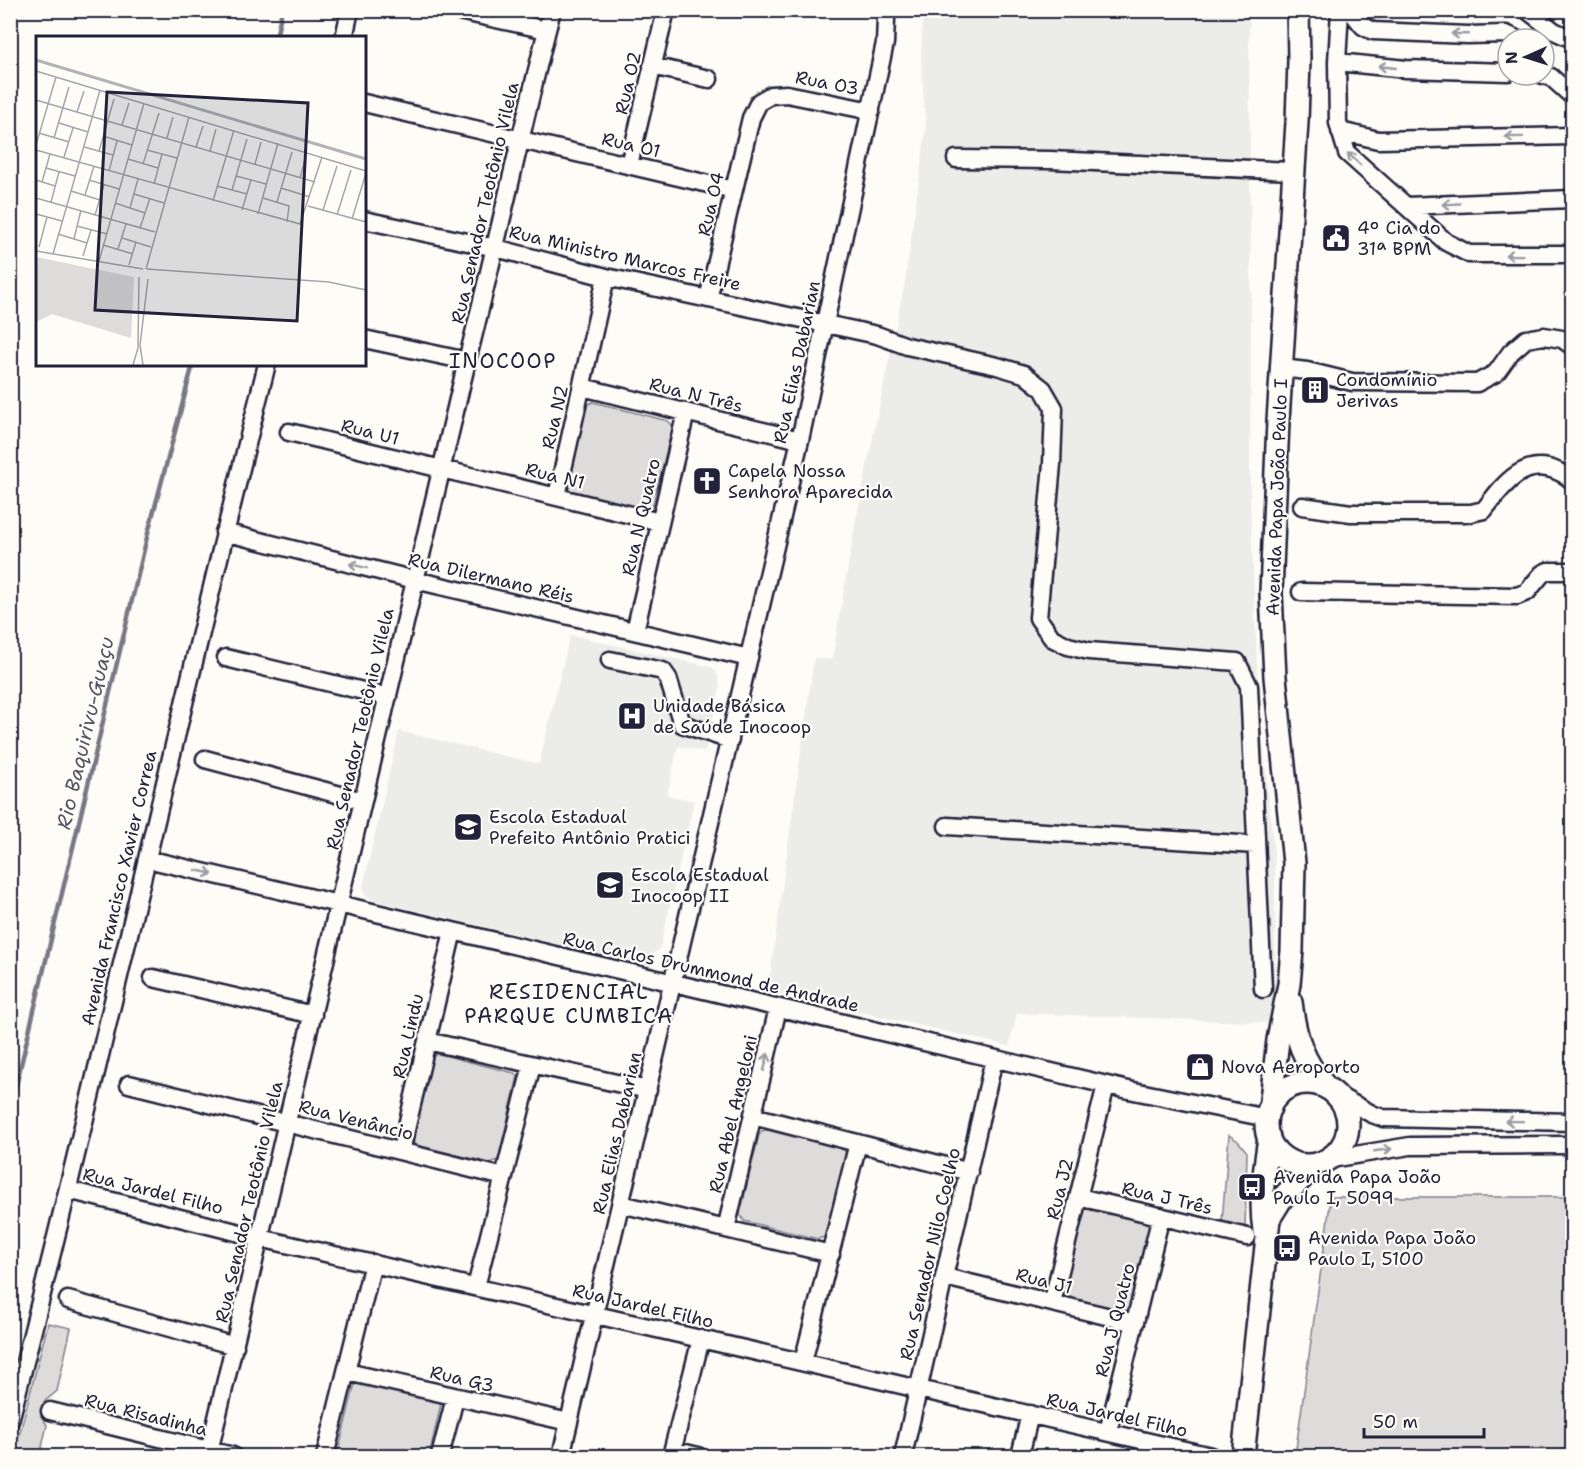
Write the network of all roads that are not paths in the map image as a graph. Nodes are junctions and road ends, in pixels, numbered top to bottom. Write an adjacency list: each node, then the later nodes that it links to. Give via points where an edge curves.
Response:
1 (350, 10): 12 (street)
2 (454, 10): 10 (street)
3 (552, 10): 10 (street, Rua Senador Teotônio Vilela)
4 (666, 10): 15 (street, Rua O2)
5 (883, 10): 21 (street, Rua Elias Dabarian, via 885,43)
6 (1298, 10): 28 (main road, Avenida Papa João Paulo I)
7 (1340, 10): 14 (street)
8 (1350, 10): 11 (street, one-way to 8, via 1373,31 1363,26)
9 (1527, 10): 13 (street, via 1554,31)
10 (547, 30): 25 (street, Rua Senador Teotônio Vilela)
11 (1496, 34)
12 (344, 36)
13 (1572, 39)
14 (1337, 62): 16 (street, one-way to 14); 23 (street)
15 (652, 66): 17 (street); 27 (street, Rua O2)
16 (1496, 72)
17 (709, 79)
18 (1556, 82): 19 (street)
19 (1572, 96)
20 (366, 103): 25 (street, Rua O1)
21 (871, 111): 22 (street, Rua O3, via 787,94 771,95 759,102); 37 (street, Rua Elias Dabarian)
22 (751, 118): 29 (street, Rua O4)
23 (1340, 131): 24 (street, one-way to 23, via 1378,140); 31 (street, one-way to 23, via 1347,153)
24 (1572, 136)
25 (519, 139): 27 (street, Rua O1); 33 (street, Rua Senador Teotônio Vilela)
26 (956, 159): 28 (street)
27 (629, 165): 29 (street, Rua O1)
28 (1293, 171): 42 (main road, Avenida Papa João Paulo I)
29 (734, 190): 36 (street, Rua O4)
30 (1572, 199): 31 (street, one-way to 31)
31 (1406, 206): 34 (street, one-way to 31, via 1469,255 1446,242)
32 (366, 220): 33 (street, Rua Ministro Marcos Freire)
33 (496, 248): 35 (street, Rua Ministro Marcos Freire); 40 (street, Rua Senador Teotônio Vilela)
34 (1572, 254)
35 (606, 277): 36 (street, Rua Ministro Marcos Freire); 43 (street, Rua N2)
36 (708, 299): 37 (street, Rua Ministro Marcos Freire)
37 (825, 323): 46 (street, Rua Elias Dabarian); 65 (street, Rua Ministro Marcos Freire, via 1024,374 1042,389 1054,408 1038,618 1052,639 1089,651 1237,662 1249,686)
38 (366, 339): 40 (street)
39 (1572, 346): 42 (street, via 1562,339 1544,336 1526,339 1496,373 1477,382 1352,382)
40 (467, 361): 47 (street, Rua Senador Teotônio Vilela)
41 (266, 366): 52 (street, Avenida Francisco Xavier Correa)
42 (1281, 368): 71 (main road, Avenida Papa João Paulo I, via 1271,593 1275,676 1294,863)
43 (582, 387): 44 (street, Rua N Três); 49 (street, Rua N2)
44 (686, 412): 46 (street, Rua N Três); 51 (street, Rua N Quatro)
45 (289, 432): 47 (street, Rua U1)
46 (800, 440): 58 (street, Rua Elias Dabarian)
47 (441, 469): 49 (street, Rua N1); 54 (street, Rua Senador Teotônio Vilela)
48 (1572, 481): 50 (street, via 1551,468 1536,466 1508,480 1484,510 1471,513 1351,513)
49 (557, 496): 51 (street, Rua N1)
50 (1302, 506)
51 (660, 522): 56 (street, Rua N Quatro)
52 (224, 532): 54 (street, Rua Dilermano Réis, one-way to 52); 66 (street, Avenida Francisco Xavier Correa)
53 (1572, 571): 55 (street, via 1548,571 1516,597)
54 (415, 580): 56 (street, Rua Dilermano Réis); 60 (street, Rua Senador Teotônio Vilela)
55 (1301, 592)
56 (635, 632): 58 (street, Rua Dilermano Réis)
57 (226, 658): 60 (street)
58 (749, 658): 61 (street, Rua Elias Dabarian)
59 (610, 660): 61 (street, via 663,671 682,724)
60 (388, 697): 63 (street, Rua Senador Teotônio Vilela)
61 (730, 740): 70 (street, Rua Elias Dabarian)
62 (205, 759): 63 (street)
63 (363, 801): 67 (street, Rua Senador Teotônio Vilela)
64 (947, 826): 65 (street)
65 (1256, 845): 72 (street)
66 (147, 859): 67 (street, Rua Carlos Drummond de Andrade, one-way to 67); 92 (street, Avenida Francisco Xavier Correa)
67 (339, 903): 68 (street, Rua Carlos Drummond de Andrade); 74 (street, Rua Senador Teotônio Vilela)
68 (453, 931): 70 (street, Rua Carlos Drummond de Andrade); 75 (street, Rua Lindu)
69 (153, 978): 74 (street)
70 (673, 983): 73 (street, Rua Carlos Drummond de Andrade); 80 (street, Rua Elias Dabarian)
71 (1289, 984): 81 (main road, Avenida Papa João Paulo I, via 1299,1046 1308,1064); 83 (main road, Avenida Papa João Paulo I)
72 (1263, 989)
73 (778, 1008): 76 (street, Rua Carlos Drummond de Andrade); 82 (street, Rua Abel Angeloni, one-way to 73)
74 (313, 1015): 85 (street, Rua Senador Teotônio Vilela)
75 (427, 1041): 77 (street); 88 (street, Rua Lindu)
76 (994, 1059): 79 (street, Rua Carlos Drummond de Andrade); 90 (street, Rua Senador Nilo Coelho)
77 (532, 1065): 80 (street); 91 (street)
78 (129, 1084): 85 (street, Rua Venâncio)
79 (1106, 1085): 83 (street, Rua Carlos Drummond de Andrade); 93 (street, Rua J2)
80 (648, 1090): 94 (street, Rua Elias Dabarian)
81 (1331, 1091): 83 (main road, via 1308,1083 1289,1087 1274,1100); 84 (street, one-way to 81, via 1383,1118); 89 (main road, via 1346,1110 1347,1130 1340,1148)
82 (753, 1116): 86 (street); 96 (street, Rua Abel Angeloni)
83 (1268, 1121): 89 (main road, via 1279,1154 1306,1165); 98 (main road, Avenida Papa João Paulo I, via 1262,1214)
84 (1572, 1122)
85 (287, 1124): 88 (street, Rua Venâncio); 97 (street, Rua Senador Teotônio Vilela)
86 (858, 1143): 90 (street); 99 (street)
87 (1572, 1144): 89 (street, one-way to 87, via 1410,1146)
88 (401, 1151): 91 (street, Rua Venâncio)
89 (1320, 1162): 98 (main road, Avenida Papa João Paulo I, via 1282,1198)
90 (969, 1172): 101 (street, Rua Senador Nilo Coelho)
91 (504, 1178): 102 (street)
92 (68, 1190): 97 (street, Rua Jardel Filho); 115 (street, Avenida Francisco Xavier Correa)
93 (1078, 1197): 95 (street, Rua J Três); 104 (street, Rua J2)
94 (621, 1204): 96 (street); 105 (street, Rua Elias Dabarian)
95 (1161, 1216): 98 (street, Rua J Três); 106 (street, Rua J Quatro)
96 (726, 1229): 99 (street)
97 (260, 1238): 100 (street, Rua Jardel Filho); 108 (street, Rua Senador Teotônio Vilela)
98 (1256, 1238): 128 (main road, Avenida Papa João Paulo I, via 1261,1310)
99 (831, 1254): 109 (street)
100 (373, 1263): 102 (street, Rua Jardel Filho); 110 (street)
101 (945, 1277): 104 (street, Rua J1); 111 (street, Rua Senador Nilo Coelho)
102 (476, 1287): 105 (street, Rua Jardel Filho)
103 (68, 1300): 108 (street)
104 (1052, 1303): 106 (street, Rua J1)
105 (595, 1315): 107 (street, Rua Jardel Filho); 116 (street, Rua Elias Dabarian)
106 (1135, 1323): 117 (street, Rua J Quatro)
107 (701, 1339): 109 (street, Rua Jardel Filho); 118 (street)
108 (235, 1346): 119 (street, Rua Senador Teotônio Vilela)
109 (803, 1362): 111 (street, Rua Jardel Filho)
110 (347, 1372): 112 (street, Rua G3); 121 (street)
111 (919, 1389): 114 (street, Rua Jardel Filho); 125 (street, Rua Senador Nilo Coelho)
112 (454, 1398): 116 (street, Rua G3); 122 (street)
113 (50, 1411): 119 (street, Rua Risadinha)
114 (1030, 1414): 117 (street, Rua Jardel Filho); 126 (street)
115 (10, 1421)
116 (569, 1422): 123 (street, Rua Elias Dabarian)
117 (1108, 1432): 127 (street, Rua Jardel Filho)
118 (672, 1453): 124 (street)
119 (209, 1454): 120 (street, Rua Risadinha)
120 (233, 1456)
121 (325, 1456)
122 (440, 1456)
123 (561, 1456)
124 (698, 1456)
125 (903, 1456)
126 (1020, 1456)
127 (1210, 1456)
128 (1243, 1456)

